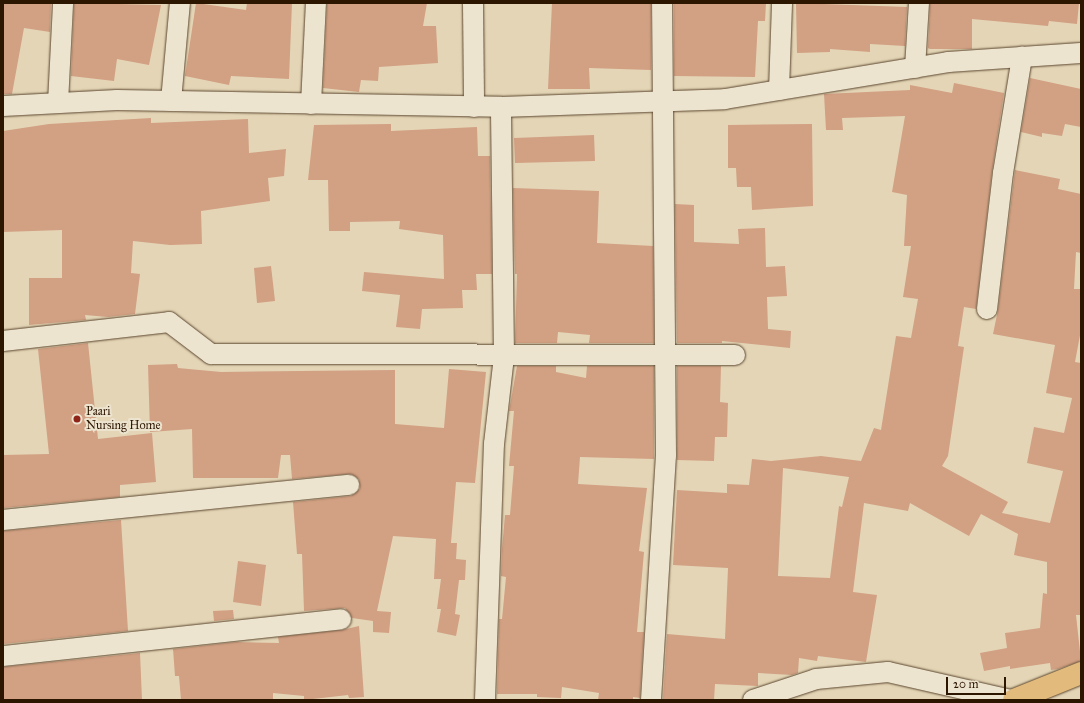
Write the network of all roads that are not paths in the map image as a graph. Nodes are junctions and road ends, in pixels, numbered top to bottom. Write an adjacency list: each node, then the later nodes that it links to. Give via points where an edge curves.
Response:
1 (63, 3): 14 (street)
2 (180, 3): 12 (street)
3 (316, 3): 15 (street)
4 (473, 3): 17 (street)
5 (662, 3): 13 (street)
6 (782, 3): 11 (street)
7 (920, 3): 10 (street)
8 (1081, 53): 9 (street)
9 (1022, 57): 10 (street, via 948,62); 19 (street, via 1002,173)
10 (915, 68): 11 (street)
11 (779, 90): 13 (street, via 725,99)
12 (171, 101): 14 (street); 15 (street)
13 (662, 101): 18 (street); 23 (street)
14 (58, 103): 16 (street)
15 (311, 104): 17 (street)
16 (3, 106)
17 (474, 107): 18 (street)
18 (501, 107): 22 (street)
19 (987, 309)
20 (3, 341): 22 (street, via 169,322 210,354)
21 (735, 355): 23 (street)
22 (504, 356): 23 (street); 29 (street, via 494,444)
23 (664, 356): 30 (street, via 666,455)
24 (349, 485): 25 (street)
25 (3, 520)
26 (341, 619): 27 (street)
27 (3, 656)
28 (1081, 673): 33 (main road)
29 (485, 700)
30 (651, 700)
31 (753, 700): 32 (street, via 816,679 888,672)
32 (1011, 700)
33 (1014, 700)

